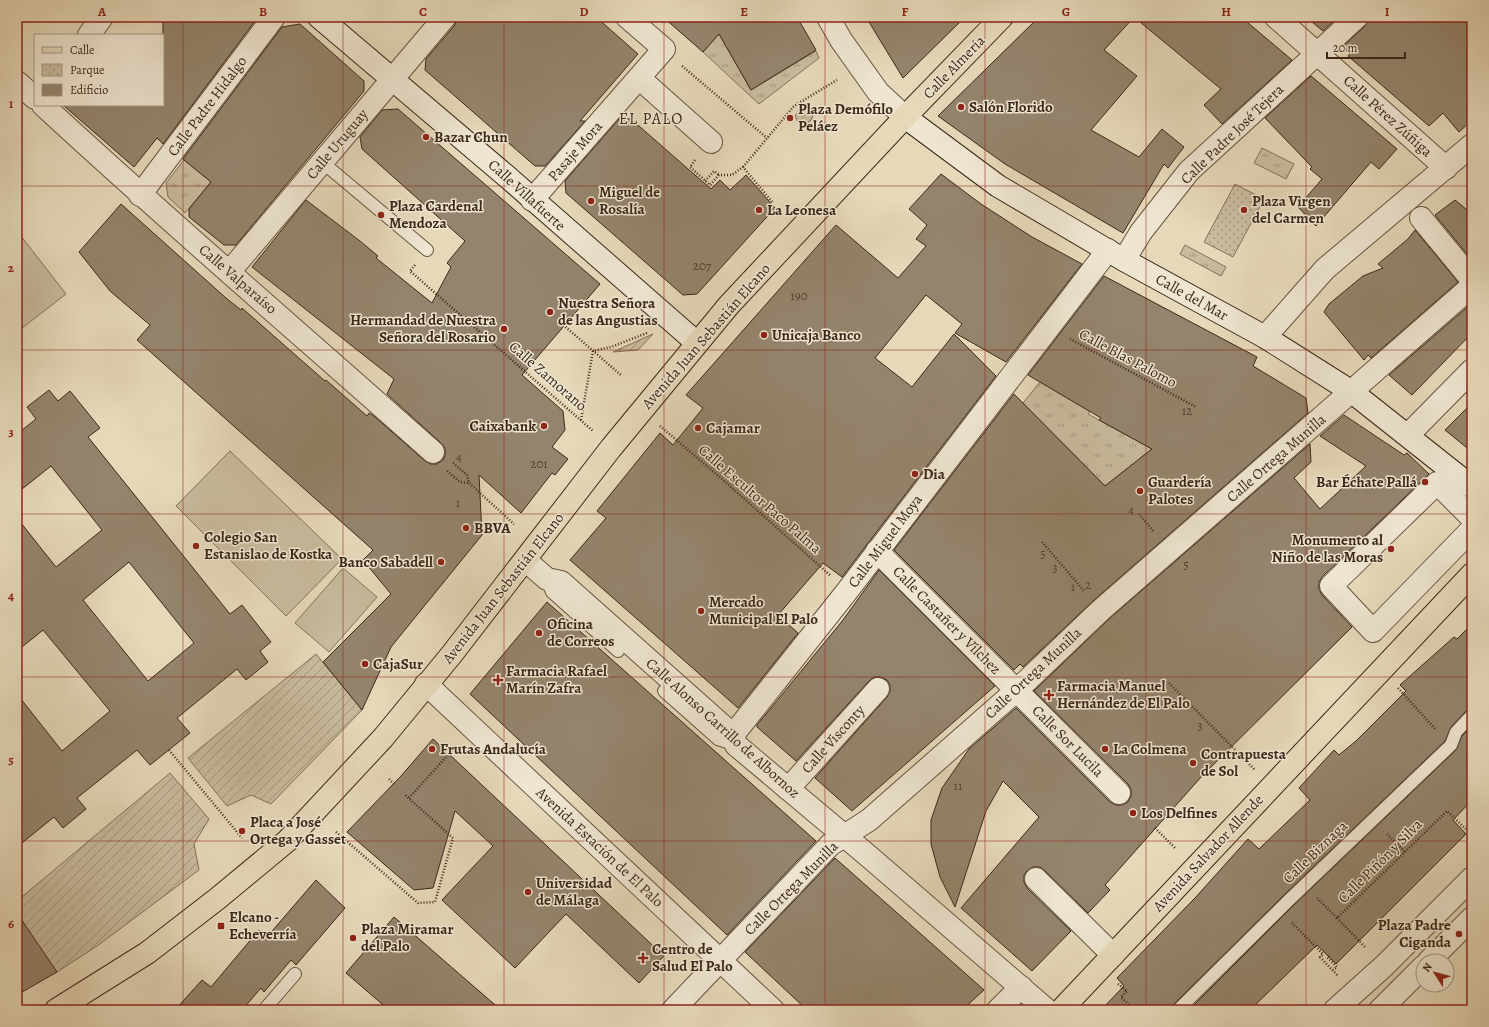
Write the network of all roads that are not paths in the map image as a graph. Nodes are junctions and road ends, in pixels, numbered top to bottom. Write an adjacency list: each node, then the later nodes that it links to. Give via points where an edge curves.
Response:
1 (102, 17): 10 (street)
2 (274, 17): 22 (street, Calle Padre Hidalgo)
3 (319, 17): 12 (street, Calle Villafuerte)
4 (445, 17): 12 (street, Calle Uruguay)
5 (626, 17): 13 (street, Pasaje Mora, via 664,49)
6 (828, 17): 17 (street, Calle del Mar, via 878,92)
7 (1002, 17): 17 (main road, Calle Almería)
8 (1276, 17): 11 (street, Calle Pérez Zúñiga)
9 (1357, 17): 11 (street, Calle Padre José Tejera)
10 (90, 34)
11 (1318, 53): 21 (street, Calle Pérez Zúñiga); 26 (street, Calle Padre José Tejera, via 1189,171 1141,232)
12 (392, 78): 20 (street, Calle Uruguay); 23 (street, Calle Villafuerte)
13 (639, 78): 18 (street); 23 (street, Pasaje Mora)
14 (17, 82): 15 (street)
15 (34, 97)
16 (44, 106): 22 (street, Calle Valparaíso)
17 (905, 117): 26 (street, Calle del Mar, via 998,186); 31 (main road, Avenida Juan Sebastián Elcano)
18 (711, 142)
19 (1472, 145): 21 (street)
20 (322, 162): 25 (lane); 27 (street, Calle Uruguay)
21 (1446, 168): 30 (street, via 1325,269)
22 (140, 195): 27 (street, Calle Valparaíso)
23 (532, 200): 31 (street, Calle Villafuerte)
24 (1421, 218): 28 (street)
25 (427, 250)
26 (1116, 255): 30 (street, Calle del Mar); 39 (street, Calle Miguel Moya, via 1049,328)
27 (230, 271): 35 (street, Calle Valparaíso)
28 (1472, 280)
29 (1472, 286): 33 (street, Calle Ortega Munilla)
30 (1265, 337): 33 (street, Calle del Mar)
31 (696, 343): 40 (main road, Avenida Juan Sebastián Elcano)
32 (1472, 370): 34 (street)
33 (1352, 392): 34 (street, Calle del Mar); 46 (street, Calle Ortega Munilla, via 1101,610)
34 (1408, 435): 36 (street, Calle del Mar)
35 (433, 452)
36 (1472, 487)
37 (1472, 518): 38 (street, via 1437,482 1332,586 1373,631)
38 (1472, 529)
39 (877, 551): 46 (street, Calle Castañer y Vílchez); 49 (street, Calle Miguel Moya)
40 (525, 560): 42 (street, Calle Alonso Carrillo de Albornoz); 44 (main road, Avenida Juan Sebastián Elcano)
41 (1472, 574): 57 (main road, Avenida Salvador Allende)
42 (547, 579): 43 (lane, via 552,592); 49 (street, Calle Alonso Carrillo de Albornoz, via 561,582)
43 (618, 651)
44 (426, 684): 58 (street, Avenida Estación de El Palo); 64 (main road, Avenida Juan Sebastián Elcano, via 383,738 287,841 147,953)
45 (878, 689): 50 (street, Calle Visconty)
46 (1017, 690): 51 (street, Calle Sor Lucila); 52 (street, Calle Ortega Munilla, via 869,820)
47 (664, 691): 49 (lane, via 718,739)
48 (1472, 715): 70 (lane, Calle Biznaga, via 1456,732 1450,745)
49 (734, 740): 50 (street, Calle Alonso Carrillo de Albornoz)
50 (788, 789): 52 (street, Calle Alonso Carrillo de Albornoz)
51 (1119, 793)
52 (844, 836): 58 (street, Calle Ortega Munilla, via 830,845); 61 (street, Calle Alonso Carrillo de Albornoz)
53 (1472, 878): 71 (street, via 1384,966)
54 (1036, 879): 57 (street)
55 (1472, 918): 56 (street)
56 (1437, 953)
57 (1113, 955): 69 (main road, Avenida Salvador Allende)
58 (720, 960): 65 (street, Calle Ortega Munilla); 66 (street, Avenida Estación de El Palo)
59 (295, 974): 63 (lane)
60 (1415, 975): 62 (street)
61 (1021, 987): 67 (street); 68 (street, Calle Alonso Carrillo de Albornoz)
62 (1383, 1007)
63 (267, 1009)
64 (56, 1010)
65 (673, 1010)
66 (773, 1010)
67 (998, 1010)
68 (1047, 1010)
69 (1061, 1010)
70 (1178, 1010)
71 (1335, 1010)

